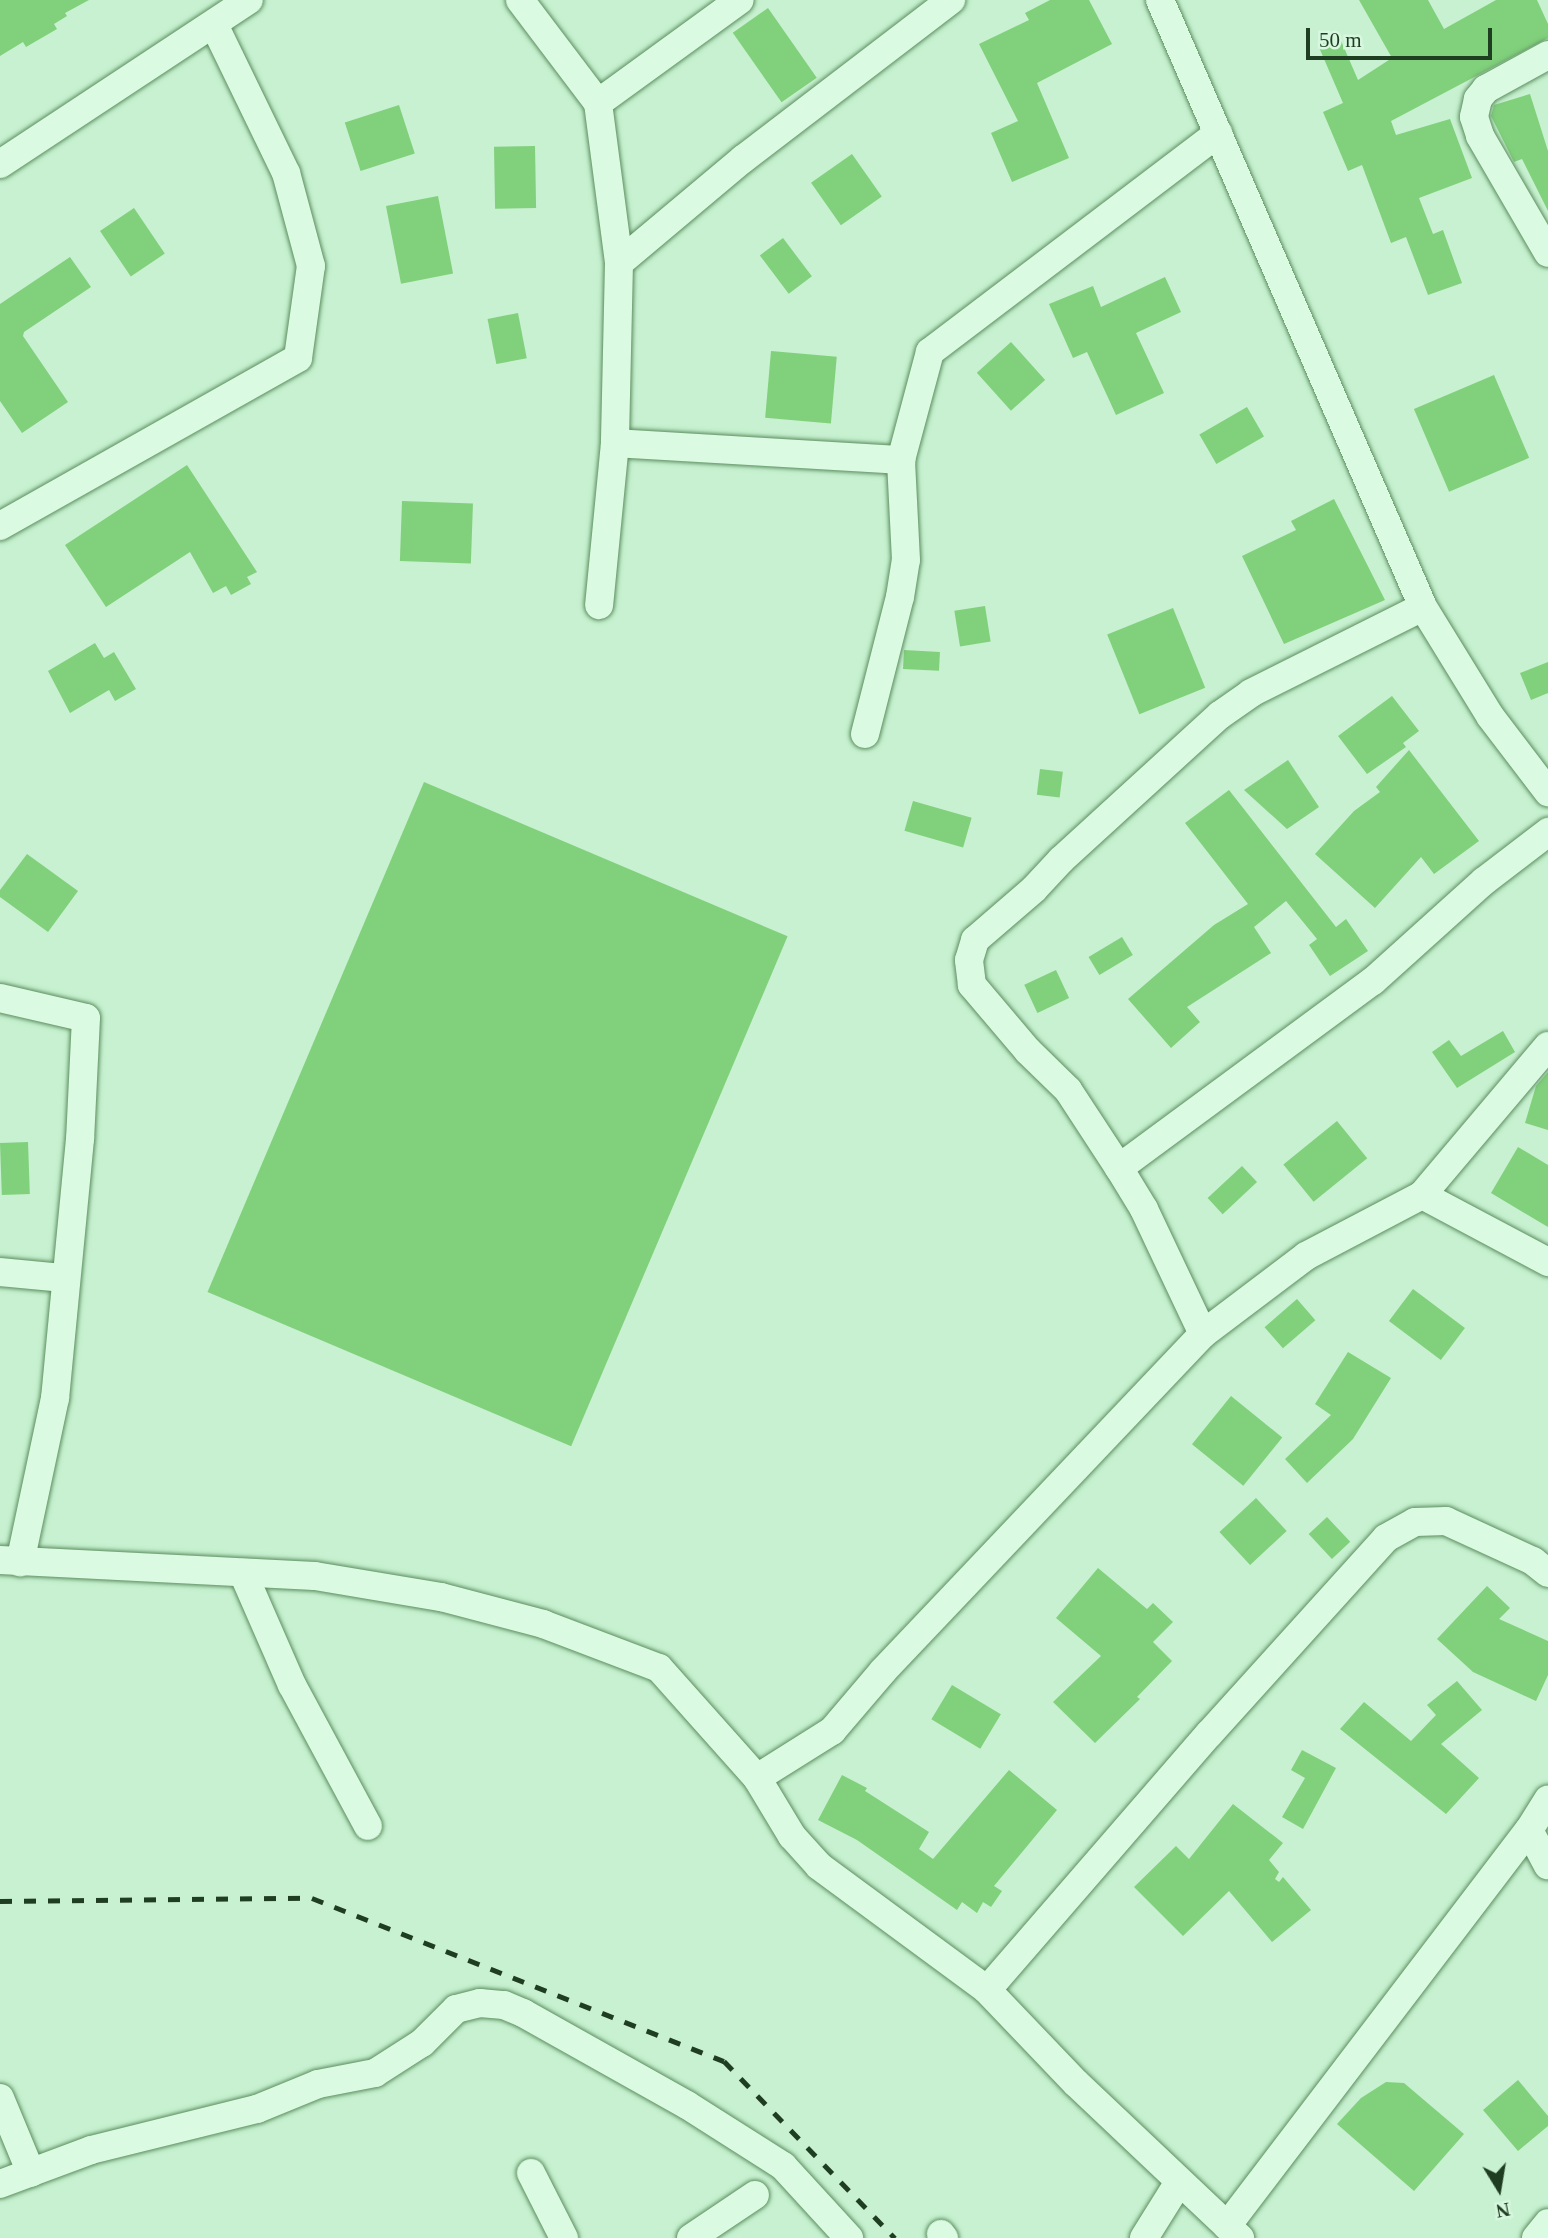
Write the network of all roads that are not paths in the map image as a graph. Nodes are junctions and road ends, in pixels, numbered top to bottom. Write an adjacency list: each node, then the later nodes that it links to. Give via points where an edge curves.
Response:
1 (249, 0): 6 (street)
2 (520, 0): 8 (street)
3 (740, 0): 8 (street)
4 (951, 0): 12 (street, via 743,159)
5 (1160, 0): 9 (street)
6 (214, 25): 10 (street); 15 (street, via 286,173 311,266 298,358)
7 (1548, 55): 11 (street, via 1486,89 1474,117 1480,136)
8 (598, 103): 12 (street)
9 (1218, 133): 14 (street, via 930,352); 17 (street)
10 (0, 164)
11 (1548, 253)
12 (619, 263): 13 (street)
13 (615, 443): 14 (street); 16 (street)
14 (901, 460): 18 (street, via 906,560)
15 (0, 526)
16 (598, 605)
17 (1423, 607): 19 (street, via 1490,716); 23 (street, via 1251,693 1220,715 975,940 969,960 972,985 1068,1090)
18 (865, 734)
19 (1548, 792)
20 (1548, 832): 23 (street, via 1484,881 1373,981)
21 (0, 998): 27 (street, via 86,1018 80,1139)
22 (1548, 1046): 24 (street)
23 (1119, 1168): 28 (street, via 1144,1209)
24 (1422, 1195): 25 (street); 28 (street, via 1306,1256)
25 (1548, 1262)
26 (0, 1272): 27 (street)
27 (64, 1278): 29 (street, via 55,1398)
28 (1203, 1334): 32 (street, via 883,1671 832,1731)
29 (10, 1561): 30 (street)
30 (243, 1573): 32 (street, via 315,1576 441,1597 543,1624 659,1668); 34 (street, via 292,1685)
31 (1548, 1573): 37 (street, via 1446,1521 1415,1522 1386,1538)
32 (757, 1778): 37 (street, via 792,1836 819,1866)
33 (1548, 1800): 35 (street)
34 (369, 1826)
35 (1529, 1830): 36 (street); 45 (street)
36 (1548, 1865)
37 (987, 1990): 41 (street)
38 (0, 2098): 39 (street)
39 (31, 2173): 42 (street); 48 (street, via 92,2150 257,2109 318,2084 375,2073 422,2043 456,2009 480,2003 504,2005 687,2105 783,2166)
40 (531, 2173): 46 (street)
41 (1179, 2182): 45 (street); 49 (street)
42 (0, 2184)
43 (755, 2195): 47 (street)
44 (1548, 2222): 50 (street)
45 (1233, 2232)
46 (564, 2238)
47 (691, 2238)
48 (849, 2238)
49 (1144, 2238)
50 (1536, 2238)

